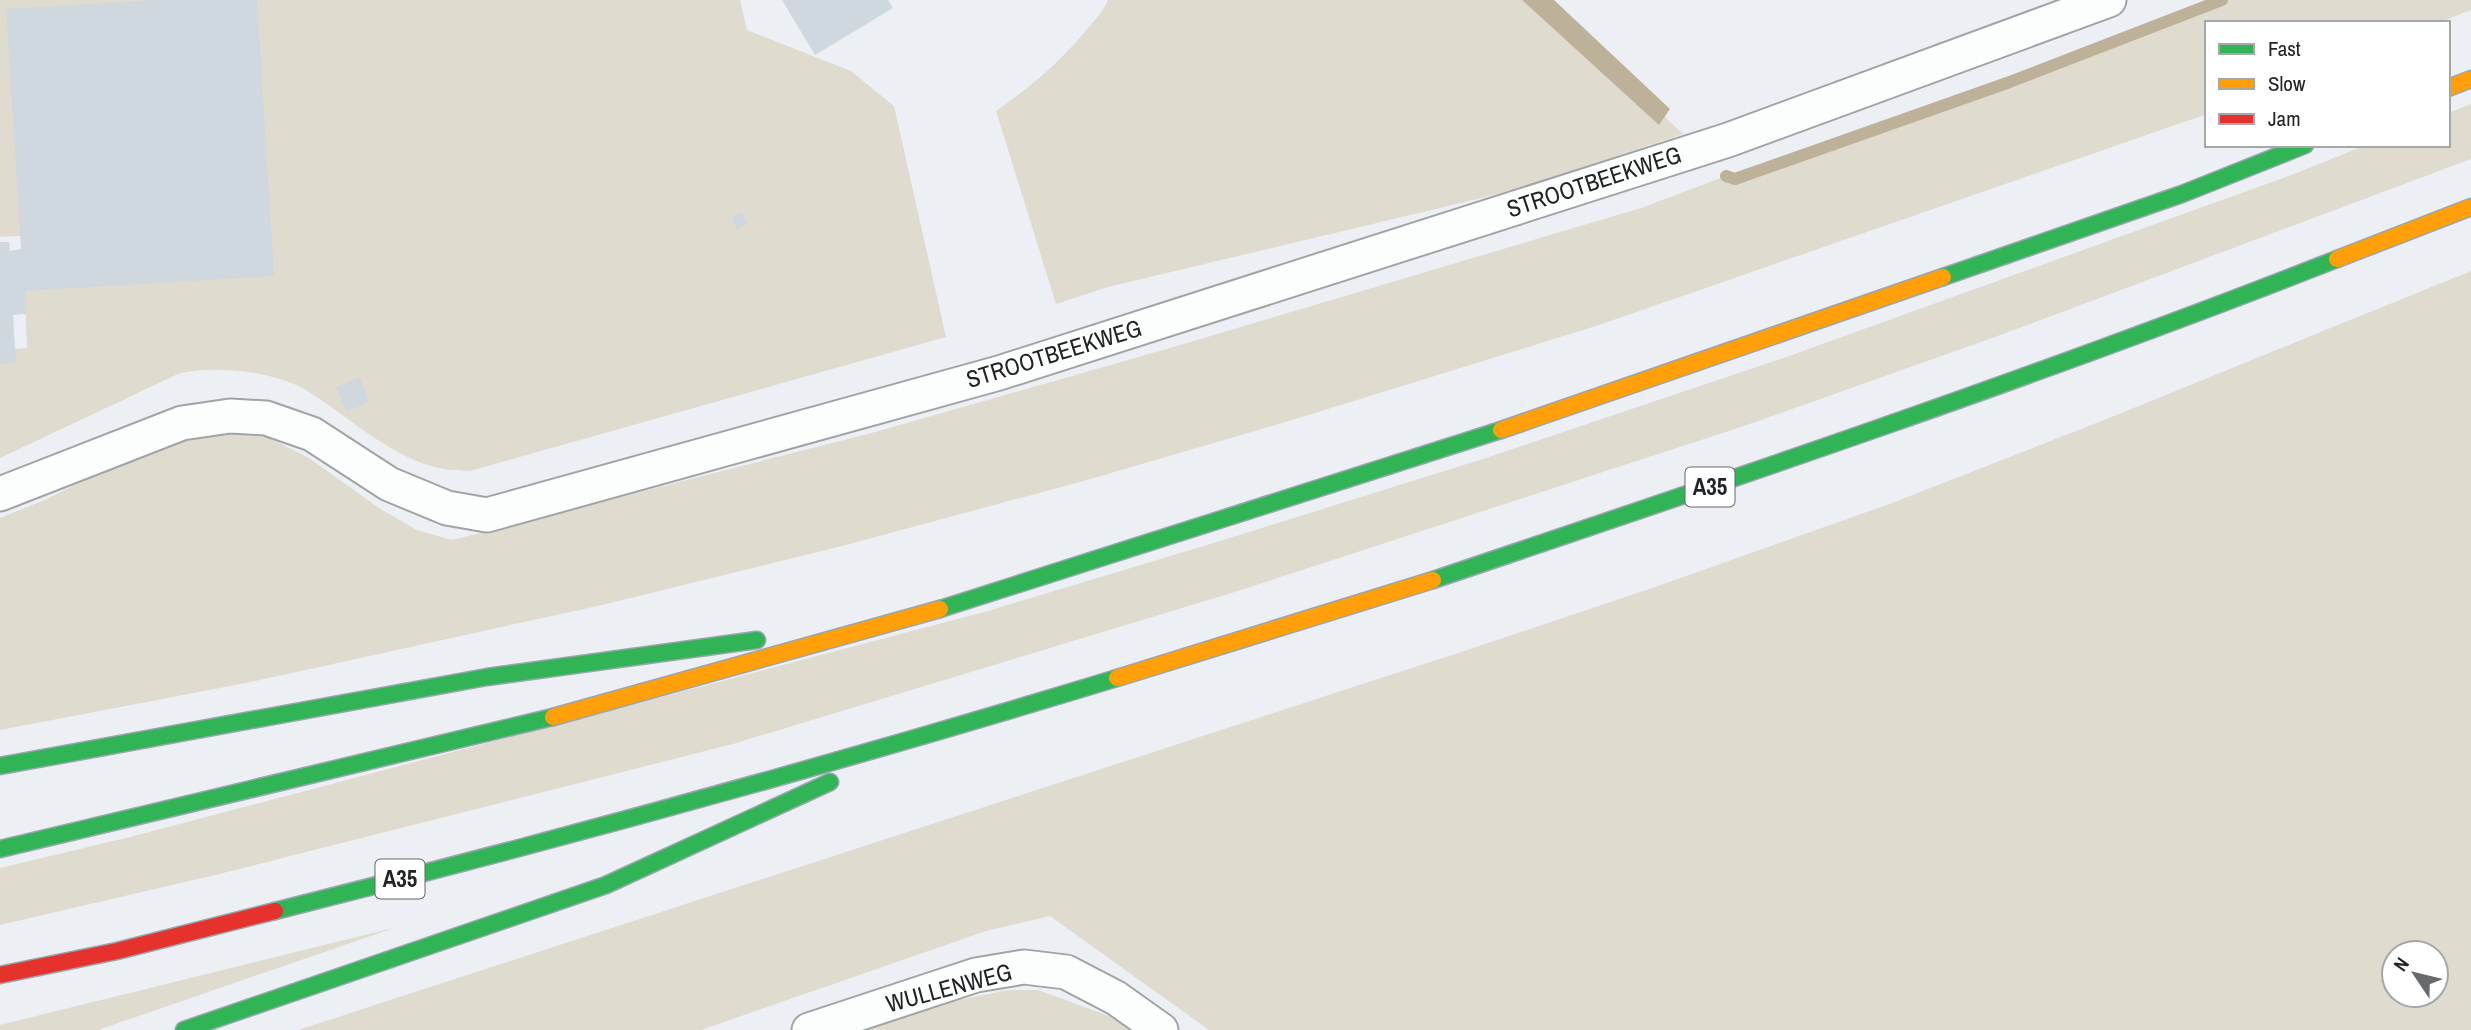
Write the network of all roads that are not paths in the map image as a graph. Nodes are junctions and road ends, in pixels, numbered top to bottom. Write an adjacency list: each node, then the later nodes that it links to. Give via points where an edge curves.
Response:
1 (2109, 0): 6 (street, STROOTBEEKWEG, via 1728,140 1052,356 487,515 447,508 388,484 312,434 266,418 230,416 182,423)
2 (2471, 79): 3 (highway)
3 (2450, 87)
4 (2300, 147): 7 (highway, via 2182,194 1502,430)
5 (2471, 207): 8 (highway, A35, via 2210,309 1769,468 1387,595)
6 (0, 494)
7 (901, 621): 9 (highway, via 487,677); 10 (highway, via 569,713)
8 (937, 733): 11 (highway, A35, via 529,847 117,951); 12 (highway, A35, via 606,885)
9 (0, 766)
10 (0, 849)
11 (0, 975)
12 (184, 1030)
13 (809, 1030): 14 (street, WULLENWEG, via 976,975 1024,967 1066,972 1116,998)
14 (1161, 1030)

